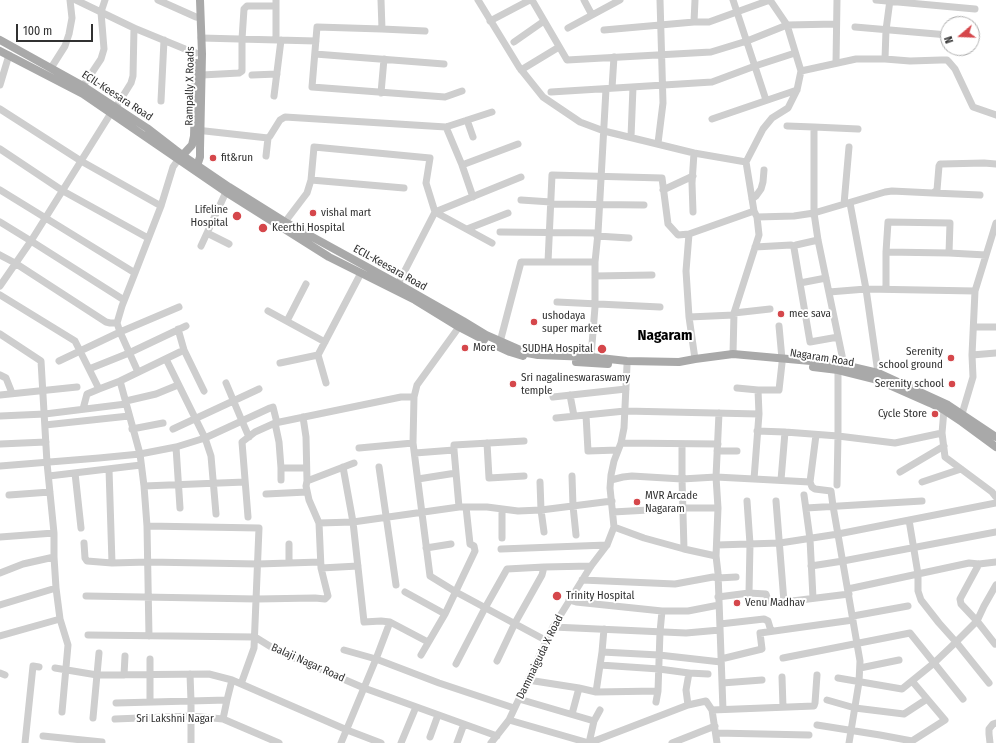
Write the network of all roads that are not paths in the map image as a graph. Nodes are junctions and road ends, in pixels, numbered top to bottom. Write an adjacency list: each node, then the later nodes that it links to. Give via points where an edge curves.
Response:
1 (70, 0): 60 (street, via 72,18 69,34 65,46)
2 (76, 0): 21 (street)
3 (105, 0): 21 (street)
4 (158, 0): 24 (street)
5 (195, 0): 24 (main road, Rampally X Roads)
6 (200, 0): 39 (main road, Rampally X Roads)
7 (381, 0): 34 (street)
8 (478, 0): 25 (street)
9 (531, 0): 25 (street); 26 (street)
10 (584, 0): 23 (street)
11 (620, 0): 23 (street)
12 (660, 0): 29 (street)
13 (695, 0): 27 (street)
14 (733, 0): 22 (street)
15 (770, 0): 22 (street); 30 (street)
16 (837, 0): 28 (street)
17 (876, 0): 18 (street)
18 (890, 1): 20 (street); 36 (street)
19 (276, 3): 40 (street, via 245,7); 43 (street)
20 (975, 9)
21 (101, 12): 32 (street); 68 (street, via 104,48 101,59)
22 (737, 12): 27 (street, via 709,22); 45 (street)
23 (592, 15): 33 (street)
24 (196, 17): 49 (main road, Rampally X Roads)
25 (490, 21): 61 (street)
26 (544, 21): 46 (street); 47 (street)
27 (694, 22): 29 (street)
28 (836, 24): 30 (street); 57 (street)
29 (661, 25): 35 (street); 53 (street)
30 (787, 25): 45 (street); 50 (street)
31 (855, 27): 36 (street)
32 (134, 28): 42 (street); 79 (street, via 131,84)
33 (568, 28)
34 (382, 29): 37 (street); 44 (street, via 317,27)
35 (604, 30)
36 (886, 30): 38 (street); 55 (street)
37 (425, 31)
38 (940, 34)
39 (201, 38): 40 (street); 64 (main road, Rampally X Roads)
40 (242, 39): 43 (street); 64 (street, via 242,71 239,74)
41 (0, 40): 60 (main road, ECIL-Keesara Road)
42 (164, 40): 49 (street); 77 (street)
43 (278, 40): 44 (street); 63 (street)
44 (316, 41): 51 (street)
45 (747, 41): 53 (street, via 711,52); 59 (street)
46 (514, 42)
47 (560, 47): 54 (street, via 567,60); 61 (street)
48 (0, 50): 52 (main road, ECIL-Keesara Road)
49 (196, 53): 88 (main road, Rampally X Roads)
50 (796, 53): 59 (street); 62 (street)
51 (315, 54): 56 (street); 74 (street, via 312,88)
52 (9, 55): 66 (street); 79 (main road, ECIL-Keesara Road)
53 (661, 55): 54 (street); 67 (street)
54 (614, 57): 70 (street)
55 (884, 59): 57 (street, via 856,59); 81 (street, via 950,62 973,107)
56 (384, 60): 58 (street); 74 (street)
57 (836, 63): 62 (street)
58 (444, 64)
59 (755, 66): 67 (street, via 712,82); 76 (street)
60 (50, 68): 68 (main road, ECIL-Keesara Road)
61 (521, 70): 89 (street, via 543,96 580,122)
62 (801, 71): 71 (street)
63 (277, 74): 65 (street); 75 (street)
64 (202, 75): 88 (main road, Rampally X Roads)
65 (252, 75)
66 (0, 85)
67 (663, 85): 69 (street); 94 (street)
68 (83, 86): 79 (main road, ECIL-Keesara Road)
69 (633, 87): 70 (street); 91 (street)
70 (609, 89): 73 (street); 89 (street)
71 (797, 90): 76 (street); 101 (street, via 788,108 772,118 763,130)
72 (462, 91): 74 (street, via 445,97)
73 (552, 92)
74 (381, 93)
75 (274, 96)
76 (766, 100): 82 (street)
77 (161, 101)
78 (0, 109): 100 (street)
79 (113, 110): 99 (main road, ECIL-Keesara Road, via 147,128); 100 (street)
80 (492, 112): 83 (street)
81 (996, 115)
82 (712, 119)
83 (467, 120): 85 (street); 90 (street)
84 (787, 126): 86 (street)
85 (446, 127): 92 (street, via 285,117); 103 (street)
86 (814, 128): 87 (street); 128 (street)
87 (858, 129)
88 (197, 130): 92 (street); 99 (main road, Rampally X Roads, via 192,145); 104 (main road, Rampally X Roads, via 200,157)
89 (604, 131): 91 (street); 106 (street)
90 (473, 137)
91 (631, 137): 94 (street)
92 (268, 138): 98 (street)
93 (518, 144): 103 (street)
94 (658, 144): 97 (street)
95 (849, 147): 121 (street)
96 (0, 149): 113 (street)
97 (694, 153): 101 (street); 107 (street)
98 (266, 156)
99 (180, 157): 104 (main road, ECIL-Keesara Road); 124 (street, via 173,167)
100 (81, 161): 113 (street); 124 (street)
101 (746, 162): 119 (street)
102 (996, 164): 115 (street, via 940,164 937,190)
103 (462, 165): 117 (street)
104 (197, 168): 114 (main road, ECIL-Keesara Road); 132 (main road, ECIL-Keesara Road)
105 (764, 170): 119 (street, via 761,189)
106 (600, 176): 112 (street, via 662,178); 120 (street, via 552,175); 122 (street)
107 (693, 176): 112 (street); 126 (street)
108 (521, 177): 117 (street)
109 (311, 180): 110 (street); 125 (street, via 314,147 430,158 426,183); 132 (street, via 307,193)
110 (404, 188)
111 (0, 190): 130 (street)
112 (663, 190): 138 (street, via 668,224 678,235)
113 (63, 191): 130 (street); 140 (street)
114 (226, 192): 137 (street); 157 (main road, ECIL-Keesara Road, via 329,257)
115 (933, 193): 116 (street); 121 (street, via 892,191)
116 (980, 195)
117 (473, 197): 125 (street)
118 (520, 200): 120 (street)
119 (752, 200): 129 (street)
120 (551, 203): 122 (street); 136 (street)
121 (847, 204): 128 (street); 165 (street)
122 (599, 205): 123 (street); 139 (street)
123 (644, 205)
124 (161, 206): 140 (street)
125 (436, 212): 134 (street); 163 (street)
126 (693, 212)
127 (508, 213): 134 (street)
128 (814, 213): 129 (street, via 794,216); 142 (street)
129 (756, 214): 138 (street); 148 (street, via 759,235)
130 (46, 218): 143 (street); 156 (street)
131 (0, 222): 143 (street)
132 (285, 222): 163 (main road, ECIL-Keesara Road)
133 (996, 227): 152 (street)
134 (467, 229): 144 (street)
135 (500, 232): 136 (street)
136 (549, 232): 139 (street); 153 (street)
137 (207, 233): 145 (street); 146 (street)
138 (689, 234): 179 (street, via 686,271)
139 (598, 235): 141 (street); 154 (street)
140 (148, 238): 156 (street)
141 (629, 238)
142 (818, 240): 147 (street); 160 (street)
143 (31, 241): 155 (street); 170 (street)
144 (492, 243)
145 (229, 244)
146 (201, 246)
147 (794, 246): 148 (street); 161 (street)
148 (755, 247): 178 (street)
149 (886, 252): 150 (street); 150 (street, via 888,222 950,223); 166 (street)
150 (949, 253): 152 (street)
151 (0, 254): 155 (street)
152 (986, 255): 167 (street)
153 (548, 262): 154 (street); 192 (street, via 520,262)
154 (595, 262): 159 (street)
155 (15, 263): 164 (street); 181 (street, via 106,322)
156 (135, 273): 170 (street)
157 (361, 273): 172 (main road, ECIL-Keesara Road); 191 (street)
158 (652, 275): 159 (street)
159 (595, 276): 173 (street)
160 (826, 278): 161 (street); 168 (street)
161 (800, 283): 190 (street, via 810,342)
162 (306, 284): 180 (street)
163 (398, 284): 172 (main road, ECIL-Keesara Road)
164 (0, 286)
165 (866, 289): 166 (street); 168 (street); 210 (street)
166 (886, 289): 167 (street)
167 (975, 291): 185 (street)
168 (829, 292): 190 (street)
169 (0, 295): 194 (street, via 75,341)
170 (124, 300): 181 (street)
171 (557, 302): 173 (street)
172 (426, 303): 184 (main road, ECIL-Keesara Road); 192 (main road, ECIL-Keesara Road)
173 (595, 304): 175 (street); 200 (street)
174 (179, 307): 188 (street)
175 (660, 307)
176 (770, 309): 178 (street)
177 (268, 311): 180 (street)
178 (734, 314): 179 (street); 197 (street)
179 (689, 317): 202 (street)
180 (287, 321): 191 (street)
181 (118, 323): 188 (street)
182 (186, 326): 187 (street)
183 (779, 326): 204 (street)
184 (459, 327): 206 (main road, ECIL-Keesara Road, via 510,352 536,360); 227 (street, via 417,385)
185 (974, 327): 186 (street); 199 (street)
186 (996, 327)
187 (178, 329): 193 (street); 195 (street)
188 (120, 332): 194 (street); 195 (street)
189 (0, 334): 221 (street, via 41,361)
190 (838, 337): 207 (street)
191 (325, 342): 198 (street)
192 (500, 342): 200 (main road, ECIL-Keesara Road, via 538,356)
193 (184, 350): 201 (street); 223 (street)
194 (80, 351): 203 (street); 208 (street)
195 (129, 353): 208 (street); 209 (street)
196 (996, 353): 199 (street)
197 (733, 354): 202 (main road, Nagaram Road); 204 (main road, Nagaram Road)
198 (318, 355): 205 (street); 214 (street)
199 (972, 355): 237 (street, via 973,377)
200 (591, 357): 206 (main road, ECIL-Keesara Road)
201 (166, 359): 209 (street); 215 (street)
202 (695, 359): 206 (main road, Nagaram Road, via 679,362)
203 (59, 361)
204 (782, 361): 206 (main road, Nagaram Road, via 735,359 663,368); 207 (main road, Nagaram Road); 222 (street, via 779,390)
205 (280, 362)
206 (627, 363): 220 (street, Dammaiguda X Road)
207 (841, 368): 210 (main road, Nagaram Road); 232 (main road, Nagaram Road, via 878,380); 256 (street)
208 (89, 369): 218 (street)
209 (138, 372): 212 (street)
210 (878, 373): 237 (main road, Nagaram Road)
211 (0, 375): 224 (street, via 6,378)
212 (120, 381): 218 (street); 230 (street)
213 (226, 383): 229 (street)
214 (326, 383)
215 (178, 385): 230 (street); 244 (street)
216 (77, 387): 221 (street)
217 (737, 388): 222 (street)
218 (99, 389): 231 (street, via 86,394)
219 (260, 389): 229 (street)
220 (626, 389): 226 (street); 233 (street, Dammaiguda X Road)
221 (43, 390): 224 (street); 235 (street)
222 (758, 390): 236 (street)
223 (204, 391)
224 (12, 393): 225 (street)
225 (0, 395)
226 (570, 395): 228 (street); 241 (street)
227 (414, 397): 242 (street, via 401,397); 262 (street)
228 (553, 397)
229 (234, 401): 244 (street); 245 (street)
230 (126, 403): 231 (street); 240 (street)
231 (83, 409): 235 (street)
232 (944, 410): 251 (main road, Nagaram Road); 254 (street)
233 (624, 411): 234 (street); 238 (street); 268 (street, Dammaiguda X Road, via 624,428)
234 (719, 413): 236 (street); 269 (street)
235 (44, 414): 239 (street); 248 (street)
236 (759, 414): 252 (street)
237 (962, 414): 251 (main road, Nagaram Road)
238 (586, 415): 241 (street); 268 (street, via 588,451)
239 (0, 416)
240 (129, 416): 248 (street); 249 (street)
241 (574, 416): 243 (street)
242 (304, 417): 247 (street); 283 (street)
243 (556, 418)
244 (196, 419): 250 (street); 259 (street)
245 (242, 421): 247 (street, via 273,407); 257 (street); 259 (street)
246 (163, 423): 249 (street)
247 (276, 423): 257 (street, via 255,432); 282 (street)
248 (45, 425): 261 (street)
249 (132, 429): 274 (street)
250 (173, 429)
251 (979, 430): 258 (main road, Nagaram Road); 270 (main road, Nagaram Road)
252 (757, 431): 253 (street); 295 (street)
253 (785, 432): 255 (street); 298 (street)
254 (942, 433): 256 (street, via 895,443); 266 (street)
255 (816, 435): 256 (street); 302 (street)
256 (838, 436): 306 (street)
257 (250, 437): 300 (street, via 242,442)
258 (996, 437)
259 (205, 438): 267 (street); 304 (street, via 211,456)
260 (524, 441): 263 (street)
261 (46, 442): 264 (street); 276 (street)
262 (413, 443): 271 (street); 275 (street)
263 (487, 443): 272 (street, via 454,445); 290 (street, via 489,478)
264 (0, 444)
265 (682, 444): 268 (street); 269 (street); 294 (street)
266 (944, 446): 285 (street, via 945,457); 286 (street)
267 (176, 447): 274 (street); 305 (street)
268 (619, 447): 297 (street, Dammaiguda X Road)
269 (718, 447): 273 (street); 293 (street)
270 (996, 447)
271 (359, 448)
272 (454, 450): 275 (street); 288 (street)
273 (737, 451)
274 (140, 454): 276 (street); 278 (street)
275 (415, 454): 292 (street)
276 (48, 463): 279 (street); 289 (street)
277 (354, 463): 280 (street)
278 (141, 465): 284 (street); 307 (street)
279 (0, 466)
280 (343, 467): 299 (street); 334 (street)
281 (379, 467): 331 (street)
282 (281, 468): 283 (street); 296 (street)
283 (306, 468): 299 (street)
284 (109, 469): 287 (street); 363 (street)
285 (961, 469): 303 (street); 313 (street, via 992,492)
286 (900, 472)
287 (75, 473): 289 (street); 338 (street)
288 (456, 474): 292 (street); 321 (street)
289 (49, 476): 308 (street)
290 (524, 476)
291 (572, 476): 319 (street)
292 (418, 478): 328 (street)
293 (716, 478): 294 (street); 295 (street); 324 (street)
294 (682, 479): 297 (street, via 632,476); 323 (street)
295 (754, 479): 298 (street)
296 (281, 480)
297 (611, 480): 314 (street, Dammaiguda X Road)
298 (781, 480): 302 (street)
299 (307, 481): 309 (street)
300 (245, 482): 304 (street); 332 (street)
301 (540, 482): 327 (street)
302 (810, 482): 320 (street, via 815,489 831,491)
303 (922, 482)
304 (214, 483): 305 (street); 330 (street)
305 (179, 485): 307 (street); 322 (street)
306 (837, 485)
307 (144, 486): 336 (street)
308 (50, 492): 311 (street); 341 (street)
309 (307, 492): 310 (street); 335 (street)
310 (266, 494)
311 (9, 495)
312 (804, 495): 325 (street)
313 (996, 498)
314 (612, 501): 319 (street); 329 (street, Dammaiguda X Road)
315 (747, 501): 351 (street)
316 (776, 501): 348 (street)
317 (922, 501): 320 (street)
318 (996, 503): 333 (street)
319 (573, 506): 327 (street); 343 (street)
320 (833, 506): 325 (street); 342 (street)
321 (462, 507): 326 (street); 328 (street); 381 (street, via 470,544 474,546 475,551)
322 (180, 508)
323 (684, 508): 324 (street); 329 (street); 357 (street)
324 (718, 508): 353 (street)
325 (806, 508): 346 (street)
326 (502, 509): 327 (street); 345 (street)
327 (541, 510): 339 (street)
328 (422, 512): 331 (street); 354 (street)
329 (613, 512): 337 (street, Dammaiguda X Road)
330 (216, 514)
331 (386, 516): 334 (street); 377 (street)
332 (248, 517)
333 (909, 520): 342 (street); 355 (street)
334 (352, 522): 335 (street); 368 (street)
335 (319, 523): 367 (street)
336 (147, 526): 361 (street); 365 (street, via 259,528)
337 (614, 527): 352 (street, Dammaiguda X Road); 357 (street)
338 (81, 528)
339 (544, 532)
340 (996, 532): 355 (street)
341 (54, 533): 344 (street); 358 (street)
342 (838, 534): 346 (street); 360 (street)
343 (576, 535)
344 (0, 537)
345 (502, 538)
346 (810, 538): 348 (street); 370 (street)
347 (84, 543): 363 (street, via 87,561)
348 (780, 543): 351 (street); 390 (street)
349 (289, 544): 364 (street)
350 (451, 544): 354 (street)
351 (750, 544): 353 (street); 383 (street)
352 (607, 545): 356 (street); 369 (street, Dammaiguda X Road)
353 (716, 545): 359 (street)
354 (426, 548): 381 (street, via 430,576)
355 (913, 548): 360 (street); 373 (street)
356 (501, 549)
357 (684, 550): 359 (street)
358 (54, 556): 372 (street); 379 (street)
359 (716, 556): 375 (street)
360 (843, 561): 370 (street); 382 (street)
361 (148, 562): 363 (street); 365 (street); 385 (street)
362 (996, 562): 366 (street)
363 (112, 563)
364 (289, 563): 365 (street); 367 (street)
365 (258, 564): 387 (street)
366 (979, 564): 373 (street, via 969,563); 398 (street, via 960,599 961,604)
367 (320, 565): 368 (street); 387 (street, via 328,596 326,599)
368 (358, 566): 399 (street, via 364,622)
369 (591, 566): 371 (street); 376 (street, Dammaiguda X Road)
370 (811, 566): 386 (street)
371 (544, 567): 393 (street, via 507,569); 400 (street)
372 (0, 573)
373 (918, 574): 382 (street); 412 (street, via 921,600)
374 (736, 577): 375 (street)
375 (718, 578): 376 (street, via 675,584); 389 (street)
376 (582, 580): 388 (street, Dammaiguda X Road)
377 (396, 585)
378 (996, 585): 398 (street)
379 (56, 588): 391 (street); 397 (street)
380 (406, 592): 395 (street)
381 (456, 592): 393 (street); 395 (street)
382 (848, 592): 386 (street); 396 (street)
383 (749, 593): 389 (street); 390 (street, via 766,594 770,601)
384 (86, 596): 385 (street)
385 (148, 597): 387 (street); 408 (street)
386 (813, 598): 390 (street)
387 (257, 599): 409 (street)
388 (569, 600): 394 (street); 401 (street, Dammaiguda X Road)
389 (719, 601): 394 (street, via 688,611); 402 (street)
390 (784, 602)
391 (0, 605)
392 (908, 606): 396 (street)
393 (485, 608): 400 (street); 428 (street)
394 (662, 611): 405 (street)
395 (445, 614): 411 (street)
396 (853, 618): 404 (street); 413 (street)
397 (60, 619): 407 (street); 433 (street, via 68,645)
398 (977, 621): 412 (street); 414 (street)
399 (390, 622): 411 (street); 423 (street)
400 (515, 623): 410 (street); 426 (street)
401 (553, 627): 403 (street); 410 (street, Dammaiguda X Road)
402 (720, 627): 404 (street, via 764,619 768,621); 405 (street, via 686,633); 424 (street)
403 (604, 629): 405 (street); 416 (street)
404 (771, 631): 424 (street, via 760,633 762,649)
405 (660, 632): 419 (street)
406 (88, 635): 408 (street)
407 (0, 636)
408 (149, 636): 409 (street)
409 (255, 637): 451 (street, via 254,648); 452 (street, Balaji Nagar Road, via 276,650)
410 (547, 641): 445 (street, Dammaiguda X Road)
411 (428, 642): 418 (street)
412 (956, 642): 427 (street); 450 (street)
413 (858, 644): 421 (street); 427 (street, via 910,633); 432 (street)
414 (995, 644)
415 (344, 650): 423 (street)
416 (602, 652): 419 (street); 429 (street)
417 (99, 653): 438 (street)
418 (421, 655)
419 (659, 655): 424 (street); 434 (street)
420 (125, 656): 439 (street)
421 (783, 658)
422 (150, 659): 440 (street)
423 (376, 659): 452 (street); 468 (street)
424 (721, 660): 449 (street)
425 (899, 660): 432 (street)
426 (497, 661)
427 (934, 663): 447 (street); 458 (street)
428 (456, 664)
429 (600, 665): 434 (street); 455 (street)
430 (39, 667): 495 (street, via 33,666)
431 (55, 668): 433 (street)
432 (860, 668): 448 (street)
433 (65, 669): 438 (street); 473 (street)
434 (659, 669): 435 (street); 454 (street)
435 (689, 673): 437 (street); 465 (street, via 686,690)
436 (190, 674): 440 (street); 444 (street, via 209,674); 461 (street)
437 (708, 674)
438 (97, 675): 439 (street); 477 (street)
439 (124, 675): 440 (street)
440 (150, 675): 462 (street)
441 (818, 675): 467 (street, via 814,706)
442 (782, 677): 467 (street)
443 (838, 678): 448 (street)
444 (232, 680): 451 (street); 459 (street)
445 (528, 680): 453 (street); 457 (street, Dammaiguda X Road)
446 (762, 680): 449 (street)
447 (912, 681): 448 (street, via 902,689); 456 (street)
448 (859, 682): 469 (street)
449 (722, 683): 472 (street)
450 (989, 683)
451 (241, 684): 485 (street)
452 (364, 688): 466 (street, Balaji Nagar Road); 485 (street)
453 (579, 688): 455 (street); 474 (street)
454 (658, 691): 455 (street); 463 (street)
455 (596, 692)
456 (927, 698): 469 (street, via 904,714); 489 (street, via 944,720 912,741)
457 (519, 699): 468 (street, Dammaiguda X Road); 474 (street)
458 (963, 699)
459 (227, 700): 461 (street); 479 (street)
460 (827, 700): 469 (street)
461 (191, 701): 462 (street); 476 (street)
462 (150, 702): 464 (street)
463 (656, 702)
464 (116, 703)
465 (688, 705): 471 (street, via 706,701); 503 (street)
466 (416, 707): 475 (street, Balaji Nagar Road); 500 (street)
467 (784, 707): 472 (street)
468 (514, 708): 480 (street, Dammaiguda X Road)
469 (855, 708): 487 (street)
470 (600, 710): 481 (street)
471 (712, 710): 472 (street); 486 (street)
472 (723, 710)
473 (62, 712)
474 (572, 714): 481 (street)
475 (438, 715): 483 (street, Balaji Nagar Road); 492 (street)
476 (190, 716): 478 (street, Sri Lakshni Nagar); 479 (street, Sri Lakshni Nagar); 496 (street)
477 (93, 718)
478 (115, 719)
479 (223, 719): 497 (street, Sri Lakshni Nagar)
480 (509, 720): 491 (street, Dammaiguda X Road); 503 (street)
481 (594, 721): 503 (street)
482 (996, 723): 508 (street, via 989,729)
483 (464, 724): 491 (street, Balaji Nagar Road); 501 (street)
484 (817, 725): 487 (street)
485 (347, 730): 498 (street); 499 (street)
486 (715, 730): 488 (street); 504 (street); 505 (street)
487 (851, 730): 489 (street); 506 (street)
488 (809, 735)
489 (880, 735): 507 (street)
490 (43, 736): 493 (street)
491 (497, 736): 502 (street, Dammaiguda X Road)
492 (430, 737)
493 (73, 741): 494 (street)
494 (102, 742)
495 (25, 743)
496 (191, 743)
497 (279, 743)
498 (341, 743)
499 (381, 743)
500 (401, 743)
501 (457, 743)
502 (491, 743)
503 (589, 743)
504 (672, 743)
505 (717, 743)
506 (849, 743)
507 (879, 743)
508 (990, 743)

